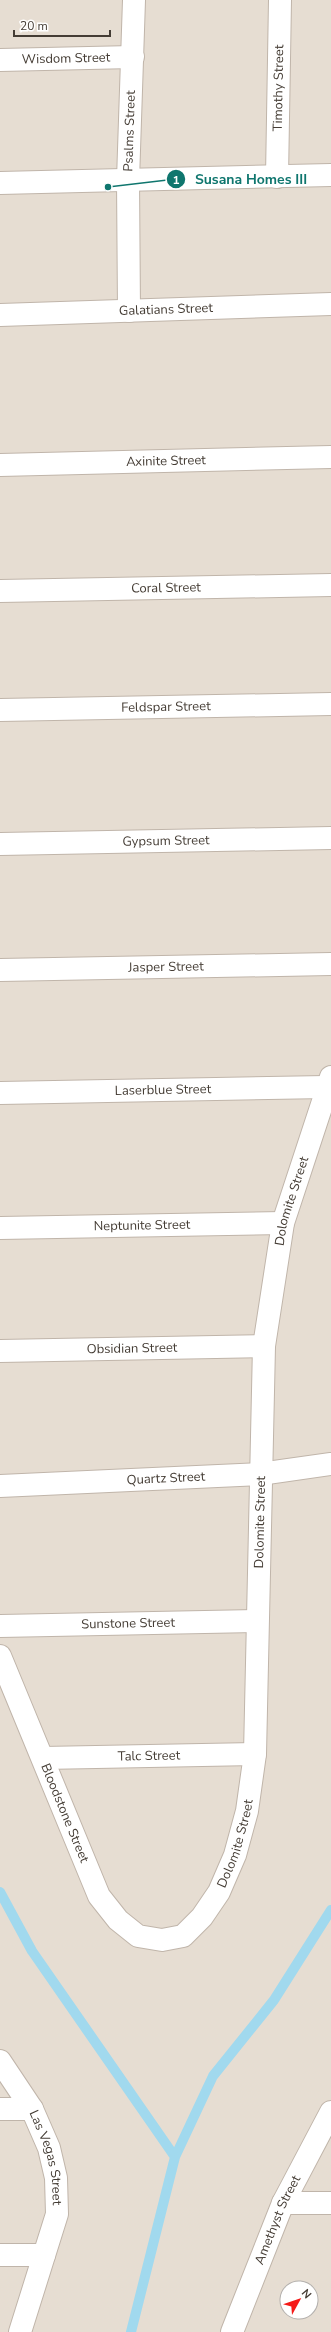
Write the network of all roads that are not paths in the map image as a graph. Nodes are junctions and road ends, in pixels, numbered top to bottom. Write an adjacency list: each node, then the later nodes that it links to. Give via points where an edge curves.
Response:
1 (134, 0): 3 (street, Psalms Street)
2 (280, 0): 6 (street, Timothy Street)
3 (133, 57): 4 (street, Wisdom Street); 7 (street, Psalms Street)
4 (0, 60)
5 (331, 175): 6 (street)
6 (277, 177): 7 (street)
7 (128, 180): 8 (street); 10 (street, Psalms Street)
8 (0, 183)
9 (331, 304): 10 (street, Galatians Street)
10 (129, 311): 11 (street, Galatians Street)
11 (0, 315)
12 (331, 457): 13 (street, Axinite Street)
13 (0, 465)
14 (331, 585): 15 (street, Coral Street)
15 (0, 591)
16 (331, 704): 17 (street, Feldspar Street)
17 (0, 710)
18 (331, 838): 19 (street, Gypsum Street)
19 (0, 844)
20 (331, 964): 21 (street, Jasper Street)
21 (0, 970)
22 (329, 1082): 23 (street, Laserblue Street); 24 (street, Dolomite Street)
23 (0, 1093)
24 (283, 1223): 25 (street, Neptunite Street); 26 (street, Dolomite Street)
25 (0, 1228)
26 (264, 1346): 27 (street, Obsidian Street); 29 (street, Dolomite Street)
27 (0, 1351)
28 (328, 1465): 29 (street, Quartz Street)
29 (260, 1474): 30 (street, Quartz Street); 31 (street, Dolomite Street)
30 (0, 1486)
31 (256, 1621): 32 (street, Sunstone Street); 34 (street, Dolomite Street)
32 (0, 1626)
33 (0, 1656): 35 (street, Bloodstone Street)
34 (255, 1754): 35 (street, Talc Street); 36 (street, Dolomite Street, via 247,1811 235,1855 219,1892 202,1917 183,1936)
35 (42, 1758): 36 (street, Bloodstone Street, via 99,1896 118,1920 138,1936)
36 (162, 1940)
37 (0, 2061): 39 (street, Las Vegas Street)
38 (0, 2109): 39 (street)
39 (32, 2109): 44 (street, Las Vegas Street, via 49,2148 56,2178 57,2214)
40 (331, 2112): 41 (street, Amethyst Street)
41 (283, 2203): 42 (street); 46 (street, Amethyst Street)
42 (331, 2204)
43 (0, 2255): 44 (street)
44 (44, 2255): 45 (street, Las Vegas Street)
45 (20, 2332)
46 (232, 2332)

